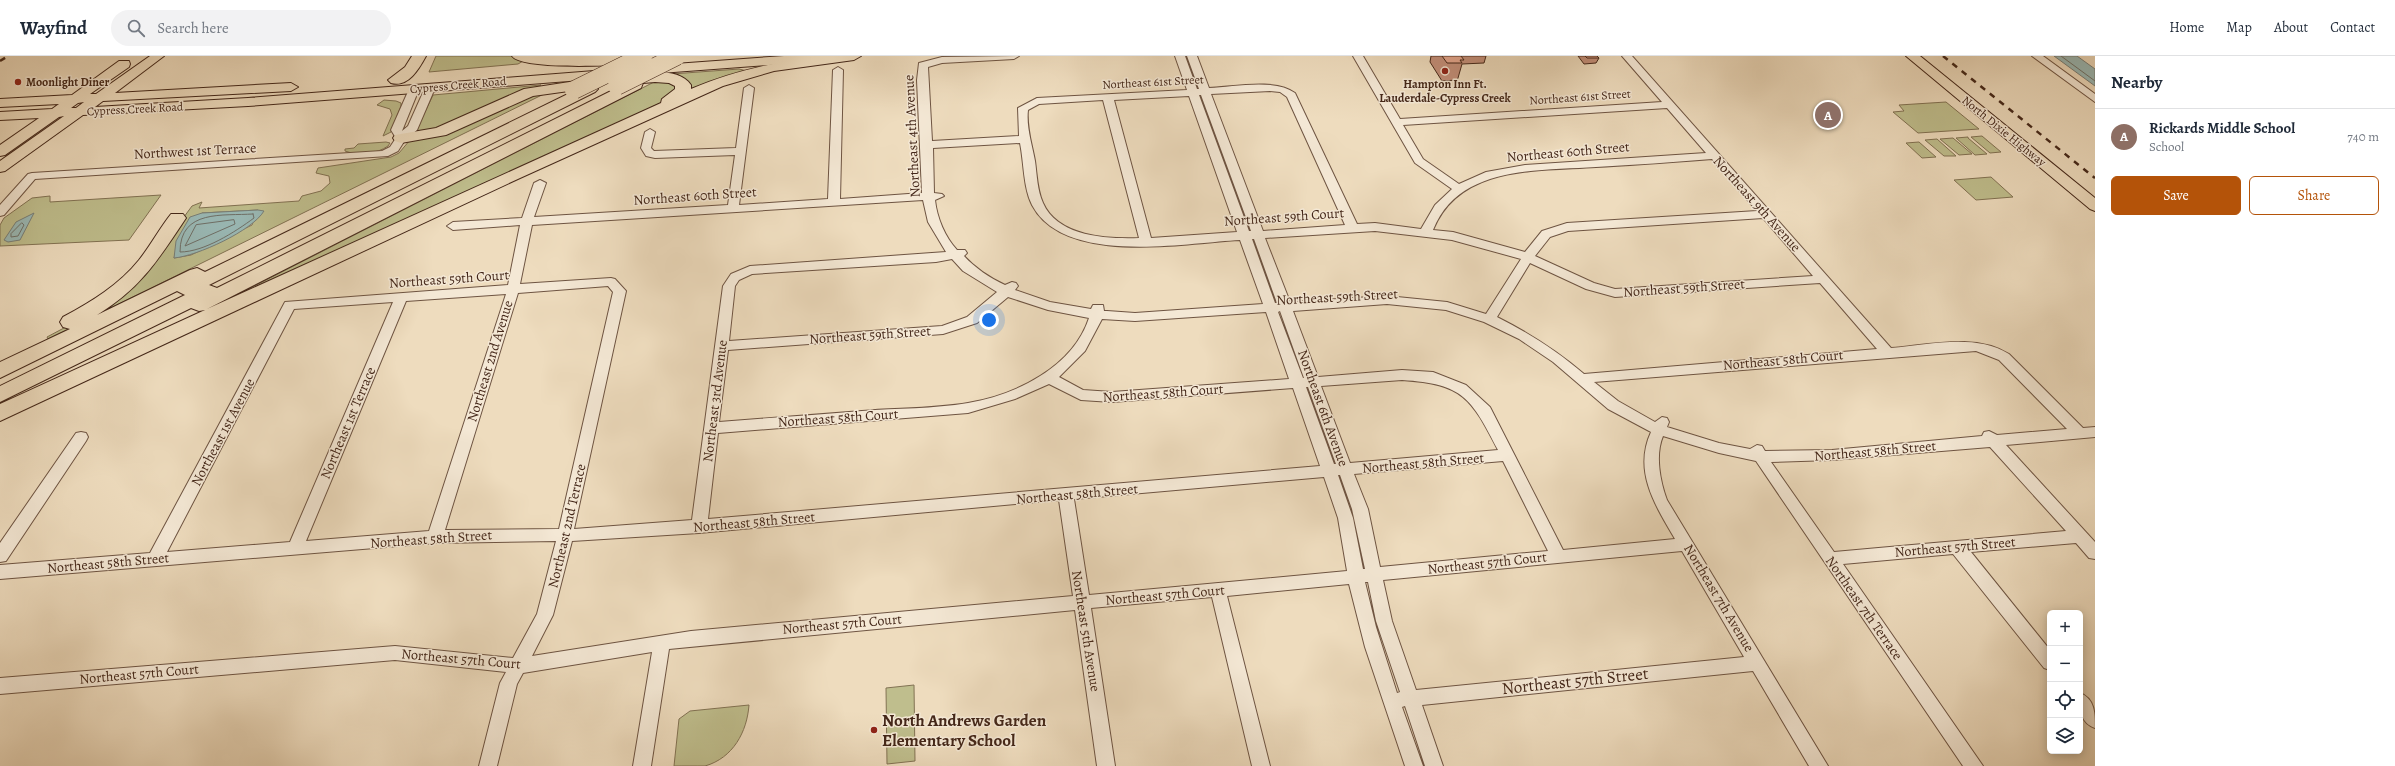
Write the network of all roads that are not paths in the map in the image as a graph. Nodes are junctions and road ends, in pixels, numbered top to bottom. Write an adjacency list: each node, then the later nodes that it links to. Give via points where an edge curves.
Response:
1 (136, 56): 32 (main road)
2 (158, 56): 21 (main road)
3 (420, 56): 22 (highway, via 411,70)
4 (431, 56): 23 (highway)
5 (519, 56): 19 (highway, via 557,62)
6 (643, 56): 25 (highway, bridge)
7 (677, 56): 83 (highway, bridge)
8 (693, 56): 84 (highway)
9 (696, 56): 19 (main road, Cypress Creek Road)
10 (836, 56): 23 (main road, Cypress Creek Road)
11 (854, 56): 37 (highway, via 772,67 742,74)
12 (1014, 56): 42 (street, Northeast 4th Avenue, via 942,60 931,63)
13 (1180, 56): 26 (street, Northeast 6th Avenue)
14 (1192, 56): 26 (street, Northeast 6th Avenue)
15 (1358, 56): 36 (street)
16 (1627, 56): 33 (street, Northeast 9th Avenue)
17 (1912, 56): 51 (main road, North Dixie Highway)
18 (2037, 56): 30 (street)
19 (658, 57): 23 (main road, Cypress Creek Road); 25 (highway)
20 (838, 70): 50 (street)
21 (123, 80): 27 (main road, via 127,88); 28 (main road)
22 (396, 80): 23 (main road, Cypress Creek Road); 27 (main road, Cypress Creek Road)
23 (425, 83): 32 (main road, Cypress Creek Road, via 241,102); 39 (street, Northwest 1st Terrace, via 413,128); 39 (street, via 396,130)
24 (749, 88): 43 (street)
25 (582, 89): 78 (highway); 81 (highway)
26 (1199, 92): 29 (street, Northeast 61st Street); 58 (street, Northeast 61st Street, via 1270,88 1282,89 1291,95); 60 (street, Northeast 6th Avenue); 61 (street, Northeast 6th Avenue)
27 (157, 94): 28 (main road, Cypress Creek Road)
28 (100, 98): 32 (main road, Cypress Creek Road)
29 (1108, 98): 40 (street, Northeast 61st Street, via 1037,101 1026,105 1022,112); 62 (street)
30 (2095, 99)
31 (0, 103): 32 (main road)
32 (78, 105): 34 (main road); 46 (main road)
33 (1670, 105): 36 (street, Northeast 61st Street); 45 (street, Northeast 9th Avenue)
34 (55, 113): 35 (main road); 41 (main road)
35 (5, 116): 41 (main road, via 22,122 25,126)
36 (1396, 122): 48 (street, via 1419,161)
37 (626, 123): 39 (highway, via 677,97 683,91 682,84 675,79 663,78 543,89 515,97 440,132); 85 (highway)
38 (650, 132): 43 (street, via 646,148 650,154 660,156)
39 (401, 138): 53 (street, Northwest 1st Terrace, via 391,151 371,156 32,176)
40 (1025, 139): 42 (street); 62 (street, Northeast 59th Court, via 1035,197 1045,215 1066,230 1084,237 1114,243)
41 (17, 140): 44 (main road)
42 (931, 145): 49 (street, Northeast 4th Avenue)
43 (742, 151): 52 (street)
44 (0, 152)
45 (1714, 156): 48 (street, Northeast 60th Street, via 1532,168 1492,175); 54 (street, Northeast 9th Avenue)
46 (0, 168)
47 (540, 183): 56 (street, Northeast 2nd Avenue)
48 (1459, 189): 59 (street, Northeast 60th Street, via 1438,207)
49 (934, 196): 50 (street, Northeast 60th Street); 63 (street, Northeast 4th Avenue, via 934,222)
50 (834, 202): 52 (street, Northeast 60th Street)
51 (2095, 206)
52 (733, 208): 56 (street, Northeast 60th Street)
53 (0, 212)
54 (1765, 214): 64 (street, via 1566,227 1546,234); 65 (street, Northeast 9th Avenue)
55 (177, 218): 77 (highway, via 141,270 122,289 85,313)
56 (527, 222): 57 (street, Northeast 60th Street); 68 (street, Northeast 2nd Avenue)
57 (453, 226)
58 (1352, 227): 59 (street, Northeast 59th Court); 60 (street, Northeast 59th Court)
59 (1426, 232): 64 (street, Northeast 59th Court, via 1490,245)
60 (1258, 234): 61 (street, Northeast 59th Court); 70 (street, Northeast 6th Avenue)
61 (1245, 235): 62 (street, Northeast 59th Court); 71 (street, Northeast 6th Avenue)
62 (1146, 242)
63 (959, 254): 67 (street, Northeast 4th Avenue, via 979,275); 75 (street, Northeast 3rd Avenue, via 750,270 735,277 729,286)
64 (1528, 257): 65 (street, Northeast 59th Street, via 1590,286 1615,293); 74 (street)
65 (1823, 279): 76 (street, Northeast 9th Avenue)
66 (611, 282): 68 (street, Northeast 59th Court); 98 (street, Northeast 2nd Terrace, via 620,291)
67 (1010, 289): 73 (street, Northeast 59th Street, via 1041,304); 75 (street, Northeast 59th Street, via 972,320 943,330)
68 (513, 290): 69 (street, Northeast 59th Court); 100 (street, Northeast 2nd Avenue)
69 (401, 297): 72 (street, Northeast 59th Court); 103 (street, Northeast 1st Terrace)
70 (1284, 303): 71 (street, Northeast 59th Street); 74 (street, Northeast 59th Street, via 1398,300 1446,306); 82 (street, Northeast 6th Avenue)
71 (1270, 304): 73 (street, Northeast 59th Street, via 1141,317); 82 (street, Northeast 6th Avenue)
72 (290, 305): 107 (street, Northeast 1st Avenue)
73 (1097, 312): 79 (street, via 1083,346)
74 (1491, 316): 80 (street, Northeast 59th Street, via 1540,345)
75 (722, 346): 88 (street, Northeast 3rd Avenue)
76 (1887, 352): 80 (street, Northeast 58th Court); 89 (street, Northeast 58th Court, via 1964,346 1985,348 2004,357)
77 (0, 358)
78 (0, 371)
79 (1049, 378): 82 (street, Northeast 58th Court, via 1081,395 1112,398); 88 (street, Northeast 58th Court, via 1020,393 968,408)
80 (1585, 378): 87 (street, Northeast 59th Street, via 1618,408)
81 (0, 381)
82 (1305, 382): 94 (street, Northeast 58th Court, via 1402,375 1433,377 1461,388 1477,401 1485,411); 95 (street, Northeast 6th Avenue)
83 (0, 395)
84 (0, 405)
85 (0, 413)
86 (2095, 424): 89 (street, Northeast 58th Street)
87 (1660, 426): 93 (street, Northeast 58th Street, via 1713,446); 101 (street, Northeast 7th Avenue, via 1651,447 1654,484 1660,501)
88 (712, 428): 97 (street, Northeast 3rd Avenue)
89 (2076, 429): 90 (street, Northeast 58th Street); 92 (street, Northeast 58th Street)
90 (2095, 432)
91 (81, 436): 105 (street)
92 (1990, 436): 93 (street, Northeast 58th Street, via 1797,457); 99 (street)
93 (1758, 452): 108 (street, Northeast 7th Terrace)
94 (1507, 455): 95 (street, Northeast 58th Street); 106 (street, Northeast 58th Court)
95 (1338, 472): 96 (street, Northeast 58th Street); 110 (street, Northeast 6th Avenue, via 1366,531); 111 (street, Northeast 6th Avenue)
96 (1066, 495): 97 (street, Northeast 58th Street); 113 (street, Northeast 5th Avenue)
97 (699, 527): 98 (street, Northeast 58th Street)
98 (565, 536): 100 (street, Northeast 58th Street); 117 (street, Northeast 2nd Terrace, via 545,615)
99 (2080, 536): 102 (street, Northeast 57th Street); 104 (street)
100 (435, 537): 103 (street, Northeast 58th Street)
101 (1686, 544): 106 (street, Northeast 57th Court); 116 (street, Northeast 7th Avenue)
102 (1957, 547): 108 (street, Northeast 57th Street); 115 (street)
103 (295, 548): 107 (street, Northeast 58th Street)
104 (2095, 552)
105 (0, 556)
106 (1558, 556): 110 (street, Northeast 57th Court)
107 (155, 559): 109 (street, Northeast 58th Street)
108 (1830, 559): 130 (street, Northeast 7th Terrace)
109 (0, 572)
110 (1374, 574): 111 (street, Northeast 57th Court); 119 (street, Northeast 6th Avenue, via 1384,621)
111 (1356, 576): 112 (street, Northeast 57th Court); 120 (street, Northeast 6th Avenue, via 1362,607)
112 (1218, 590): 113 (street, Northeast 57th Court); 126 (street)
113 (1082, 602): 114 (street, Northeast 57th Court, via 691,638); 125 (street, Northeast 5th Avenue)
114 (662, 643): 117 (street, Northeast 57th Court); 124 (street)
115 (2047, 659)
116 (1758, 663): 119 (street, Northeast 57th Street); 129 (street, Northeast 7th Avenue)
117 (518, 666): 118 (street, Northeast 57th Court, via 394,653); 123 (street, Northeast 2nd Terrace, via 510,682)
118 (0, 686)
119 (1410, 698): 120 (street, Northeast 57th Street); 128 (street, Northeast 6th Avenue)
120 (1391, 700): 127 (street, Northeast 6th Avenue)
121 (2083, 705): 122 (street)
122 (2095, 720)
123 (488, 766)
124 (642, 766)
125 (1106, 766)
126 (1261, 766)
127 (1414, 766)
128 (1434, 766)
129 (1819, 766)
130 (1974, 766)

